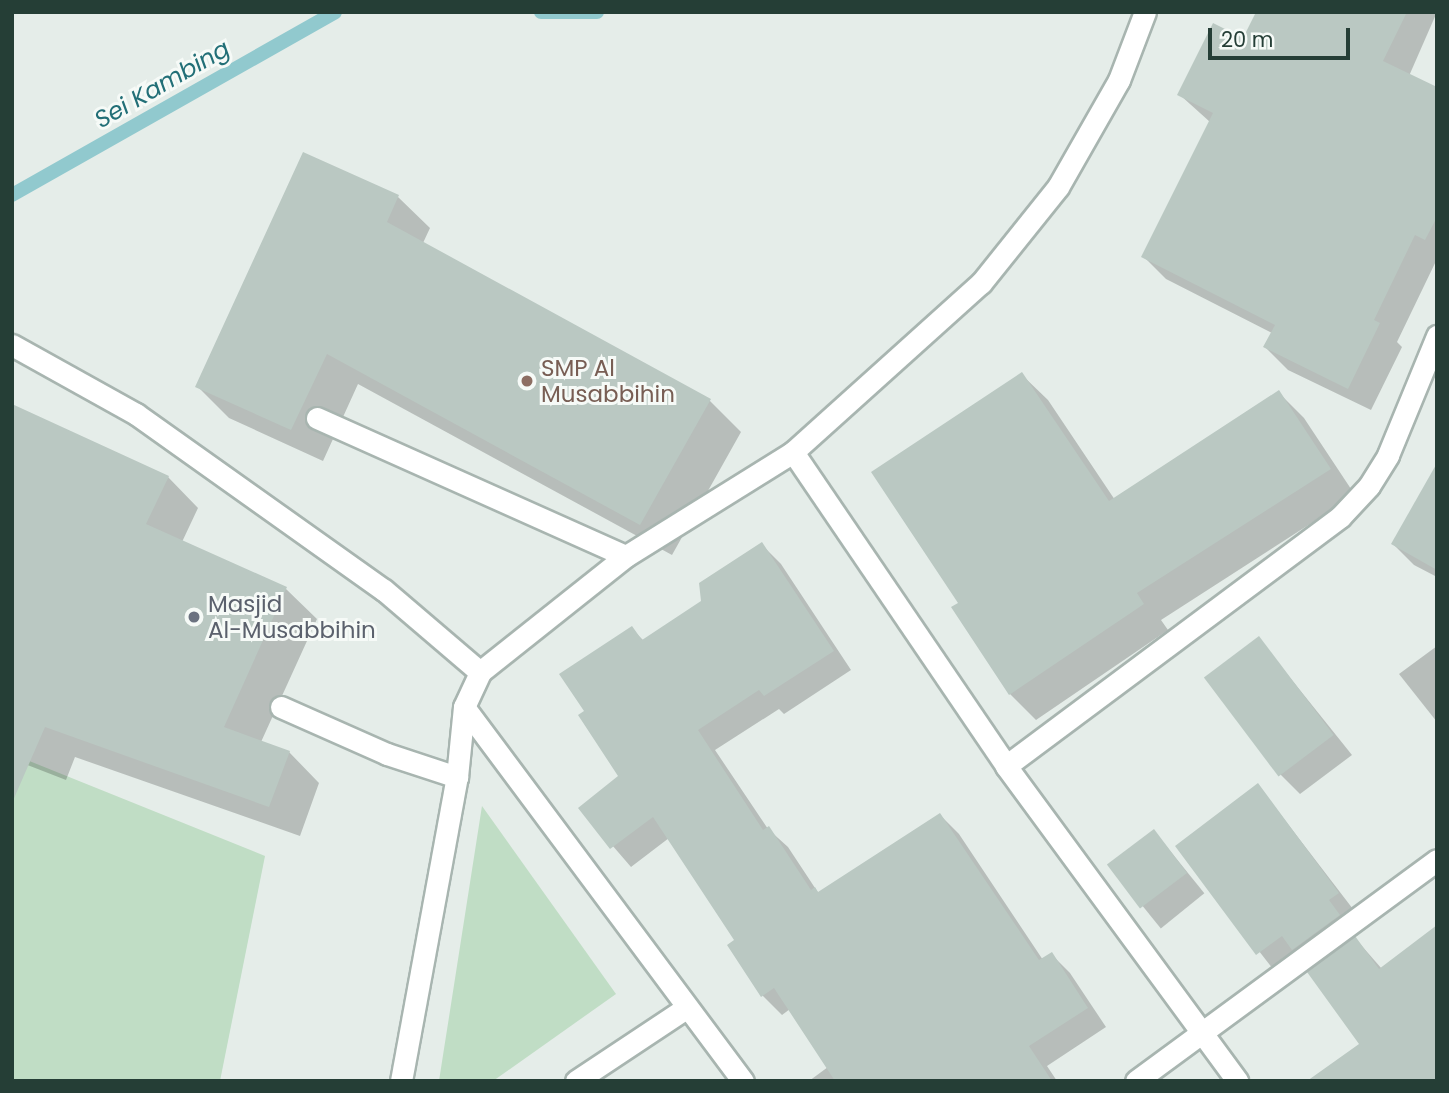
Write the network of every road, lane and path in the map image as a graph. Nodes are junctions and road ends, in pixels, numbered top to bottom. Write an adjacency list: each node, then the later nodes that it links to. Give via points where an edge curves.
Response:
1 (1146, 12): 5 (street, via 1119,80 1058,187 981,283)
2 (1437, 335): 10 (street, via 1388,455 1369,486 1339,517)
3 (12, 345): 7 (street, via 136,414 384,590)
4 (317, 418): 6 (street)
5 (793, 452): 6 (street); 10 (street)
6 (626, 556): 7 (street)
7 (480, 672): 9 (street)
8 (281, 707): 11 (street, via 387,754)
9 (464, 707): 11 (street); 13 (street)
10 (1006, 766): 14 (street)
11 (457, 777): 15 (street)
12 (1437, 860): 14 (street)
13 (686, 1008): 16 (street); 17 (street)
14 (1204, 1035): 18 (street); 19 (street)
15 (401, 1081)
16 (576, 1081)
17 (743, 1081)
18 (1136, 1081)
19 (1237, 1081)

